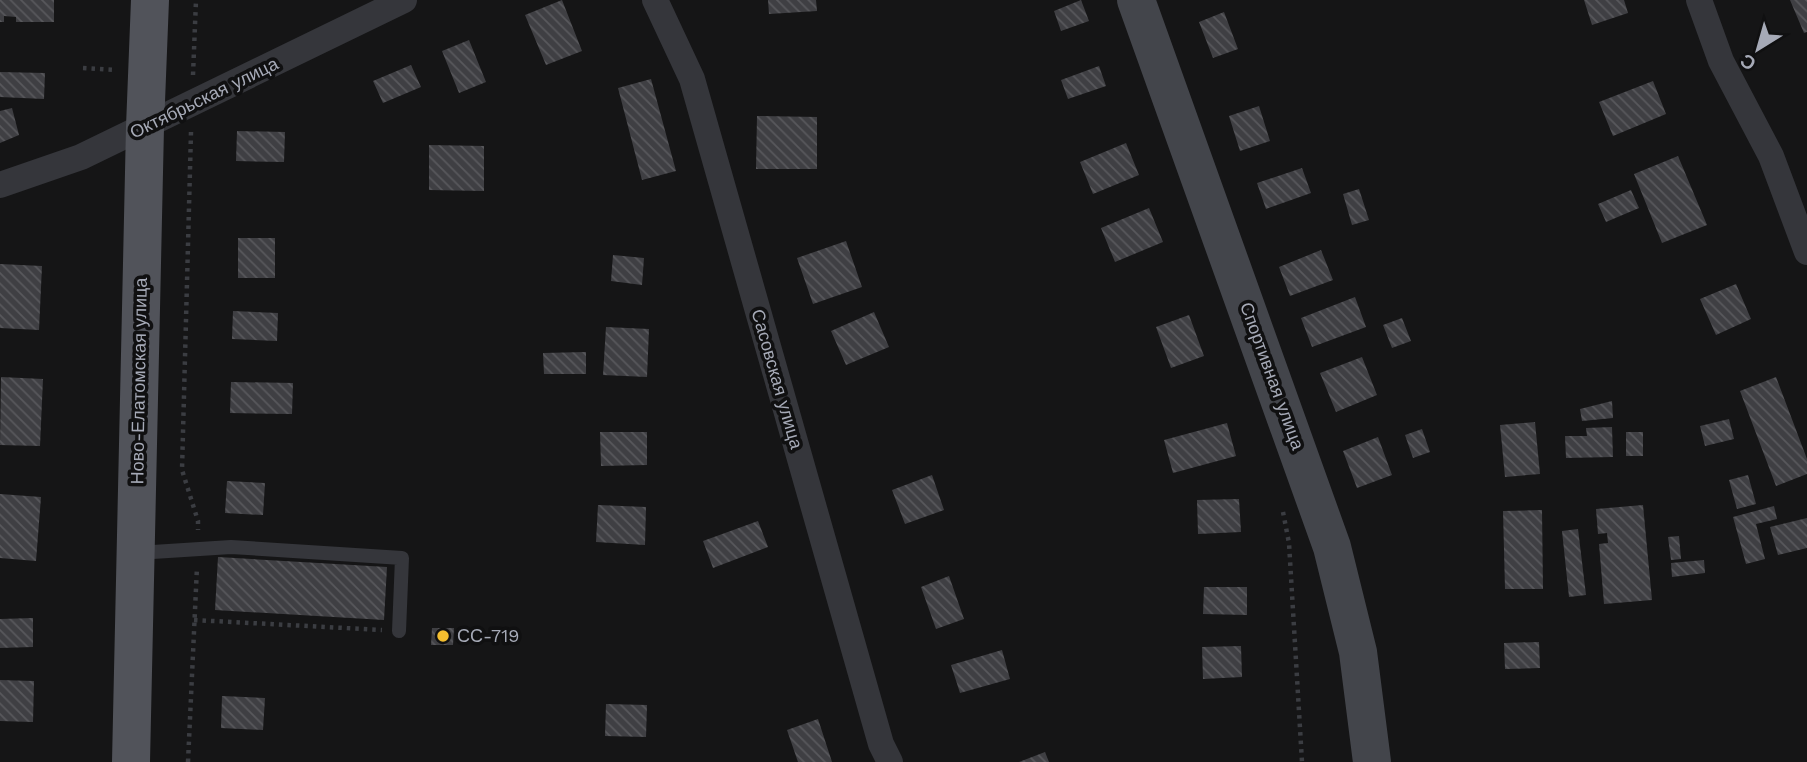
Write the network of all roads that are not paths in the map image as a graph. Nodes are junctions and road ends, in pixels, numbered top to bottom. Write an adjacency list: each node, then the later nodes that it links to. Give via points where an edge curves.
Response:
1 (150, 0): 6 (main road, Ново-Елатомская улица)
2 (404, 0): 6 (street, Октябрьская улица)
3 (655, 0): 12 (street, Сасовская улица, via 692,79 881,744)
4 (1136, 0): 13 (street, Спортивная улица, via 1332,547 1358,652)
5 (1699, 0): 8 (street, via 1721,61 1771,156)
6 (145, 127): 7 (street, Октябрьская улица, via 81,157); 9 (main road, Ново-Елатомская улица)
7 (0, 185)
8 (1807, 252)
9 (136, 553): 10 (lane, via 231,547 402,558); 11 (main road, Ново-Елатомская улица)
10 (399, 631)
11 (131, 762)
12 (890, 762)
13 (1372, 762)

